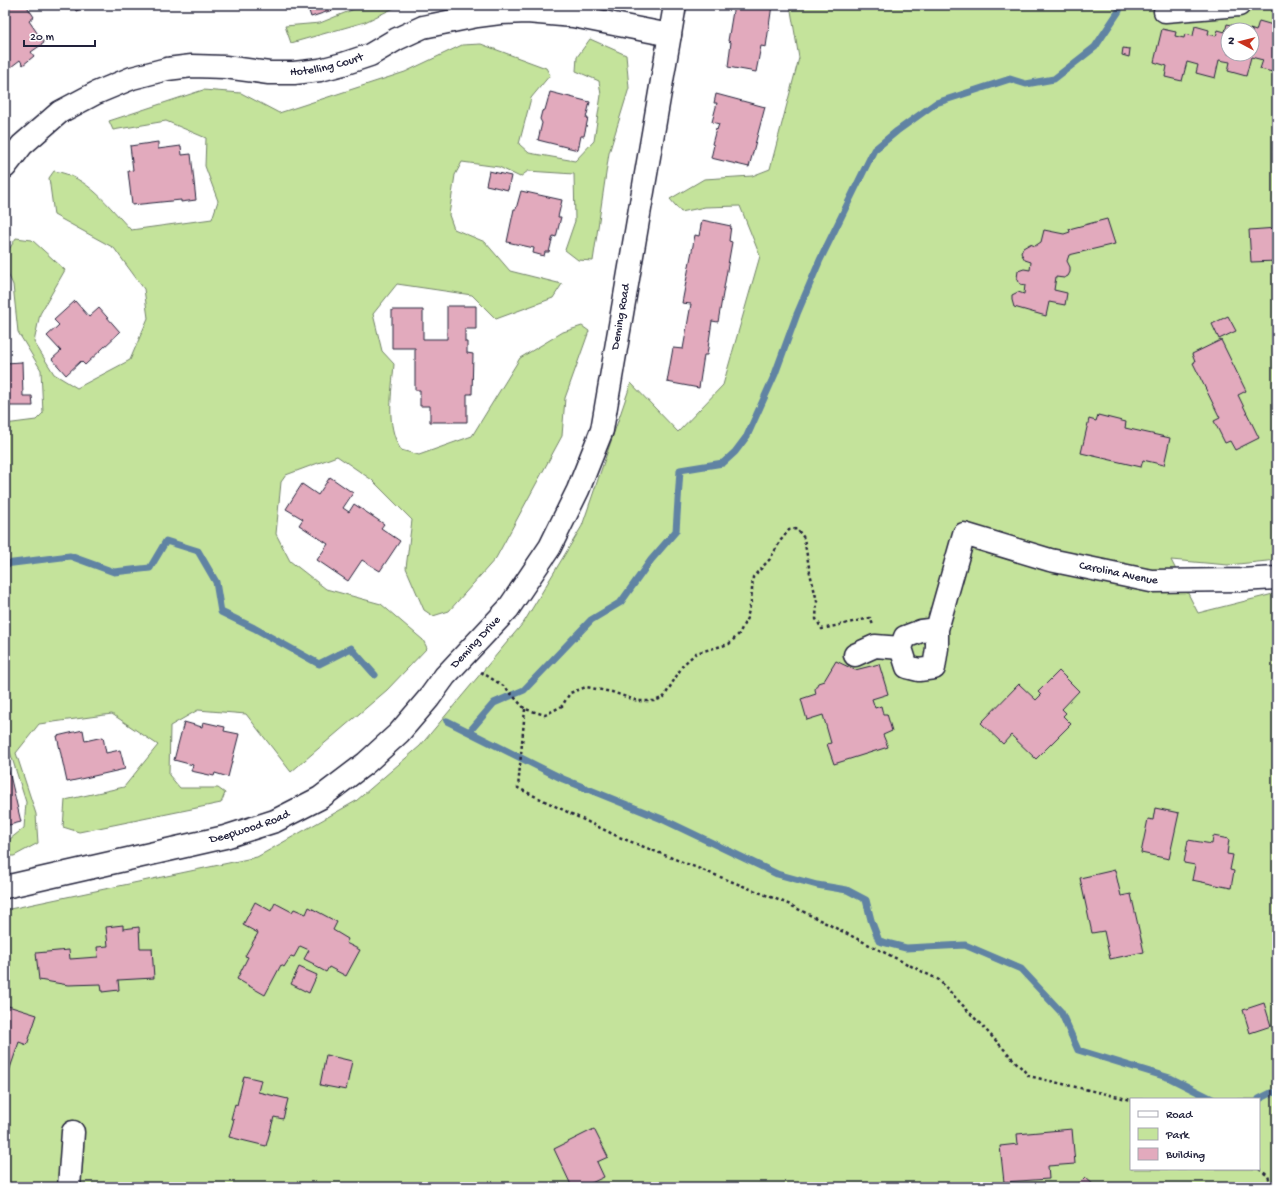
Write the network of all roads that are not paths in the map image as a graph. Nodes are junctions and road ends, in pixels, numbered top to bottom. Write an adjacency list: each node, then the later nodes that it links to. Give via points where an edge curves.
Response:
1 (675, 5): 4 (street, Deming Road)
2 (1239, 5): 3 (street)
3 (1165, 11)
4 (670, 35): 5 (street, Hotelling Court, via 573,16 527,12 500,13 423,27 370,55 320,70 269,73 225,67 192,66 167,69 132,78 60,112 22,145); 7 (street, Deming Road, via 602,430 578,490 550,546)
5 (5, 167)
6 (1277, 578): 8 (street, Carolina Avenue, via 1151,581 1050,560 964,534)
7 (508, 609): 11 (street, Deming Drive)
8 (937, 629): 9 (street, via 905,637); 9 (street, via 934,668 919,670 907,667)
9 (901, 648): 10 (street, via 875,646)
10 (855, 656)
11 (445, 676): 12 (street, Deepwood Road, via 399,733 366,763 320,798 275,821 225,837)
12 (5, 887)
13 (73, 1132): 14 (street)
14 (69, 1187)

